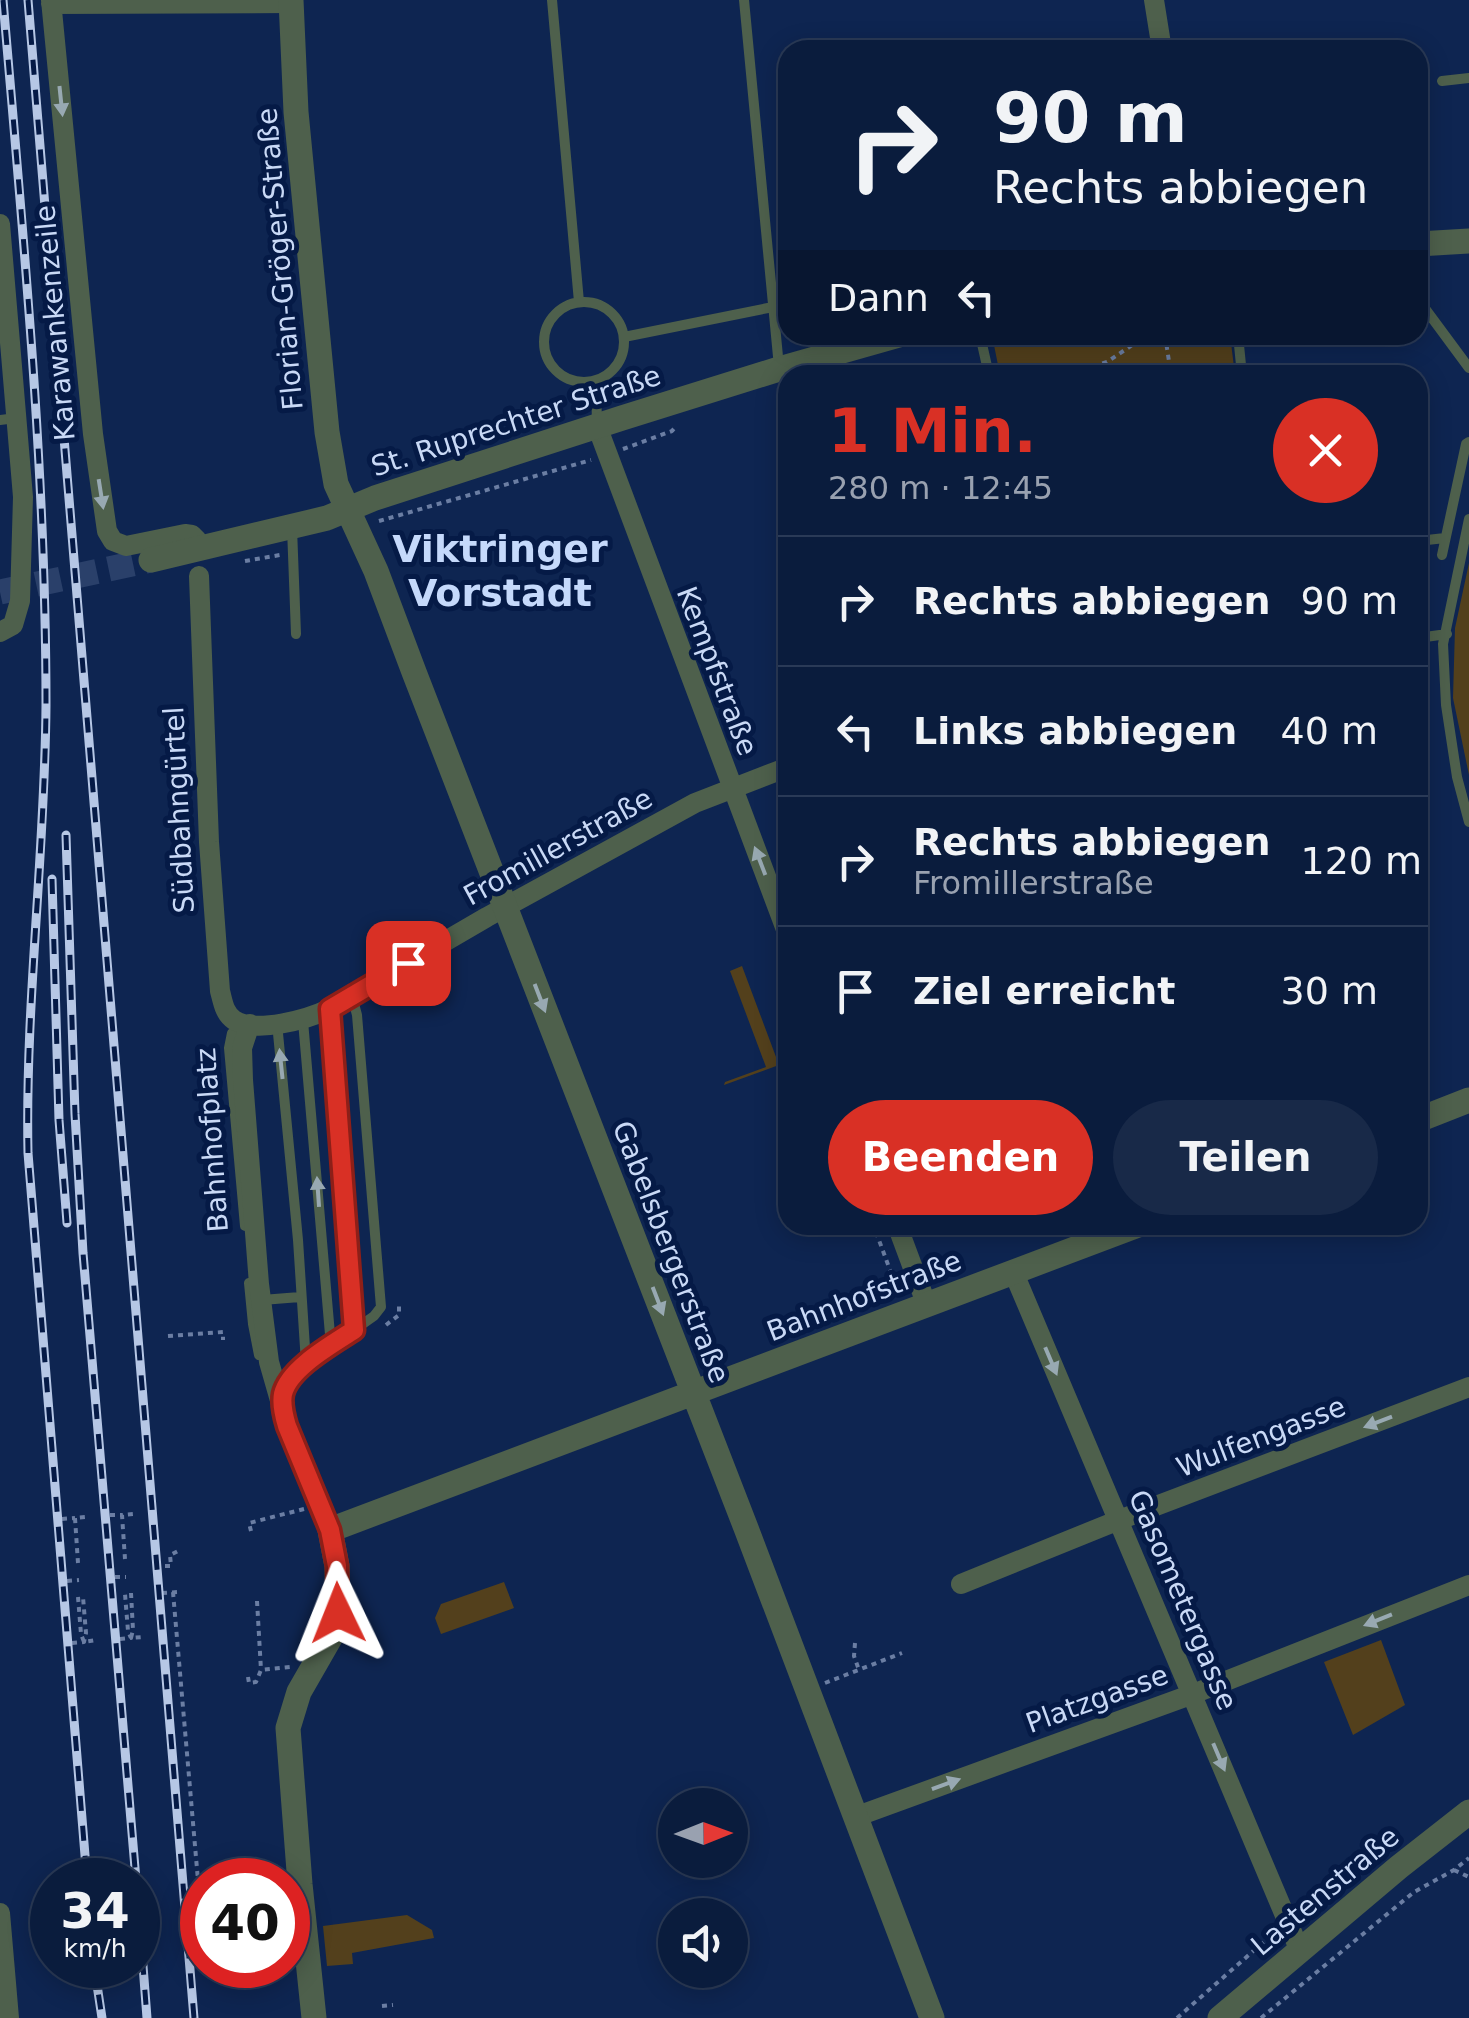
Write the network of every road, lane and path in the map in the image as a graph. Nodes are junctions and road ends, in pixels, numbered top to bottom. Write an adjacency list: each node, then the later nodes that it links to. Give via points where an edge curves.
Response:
1 (552, 0): 12 (lane)
2 (744, 0): 13 (lane)
3 (1154, 0): 6 (street)
4 (51, 2): 5 (street); 35 (street, Karawankenzeile, one-way to 35, via 108,531 126,546 192,535)
5 (291, 2): 30 (street, Florian-Gröger-Straße, via 326,432 336,484)
6 (1160, 40)
7 (1469, 78): 8 (lane)
8 (1442, 81)
9 (0, 224): 15 (street)
10 (1469, 241): 11 (street)
11 (1428, 243)
12 (578, 302): 16 (lane, via 609,310); 24 (lane, via 552,318 544,349 562,375)
13 (773, 307): 16 (lane); 19 (lane)
14 (1428, 312): 22 (lane)
15 (4, 333): 26 (street)
16 (624, 337): 24 (lane, via 616,366)
17 (864, 345): 20 (street, St. Ruprechter Straße)
18 (1132, 345): 21 (path)
19 (779, 365)
20 (793, 365)
21 (1097, 365)
22 (1469, 368)
23 (778, 369): 27 (street, St. Ruprechter Straße)
24 (596, 380): 27 (lane)
25 (685, 416): 29 (path, via 672,432)
26 (8, 419): 39 (street, via 23,497 20,602 13,625)
27 (597, 426): 29 (street, Kempfstraße); 30 (street, St. Ruprechter Straße, via 375,498)
28 (1469, 442): 33 (lane)
29 (606, 455): 30 (path); 44 (street, Kempfstraße)
30 (353, 518): 32 (street, St. Ruprechter Straße); 46 (street, Gabelsbergerstraße)
31 (1469, 519): 41 (lane)
32 (292, 527): 35 (street, St. Ruprechter Straße); 40 (lane)
33 (1445, 538): 34 (lane); 36 (lane)
34 (1428, 540)
35 (197, 550): 37 (street, St. Ruprechter Straße)
36 (1442, 555)
37 (151, 560)
38 (198, 576): 51 (street, Südbahngürtel, via 220,992 224,1010)
39 (0, 632)
40 (296, 634)
41 (1447, 634): 42 (lane); 45 (lane, via 1446,705)
42 (1428, 637)
43 (778, 771): 44 (street, Fromillerstraße)
44 (732, 788): 46 (street, Fromillerstraße); 47 (street, Kempfstraße, one-way to 44)
45 (1469, 822)
46 (505, 907): 48 (street, Fromillerstraße); 71 (street, Gabelsbergerstraße, one-way to 71)
47 (778, 908)
48 (352, 996): 49 (street, Fromillerstraße); 65 (lane, via 381,1306)
49 (330, 1009): 50 (street, Fromillerstraße); 65 (lane)
50 (303, 1021): 52 (street, Fromillerstraße); 68 (lane, one-way to 50)
51 (250, 1024): 52 (street, Fromillerstraße); 63 (street, Bahnhofplatz, via 242,1048)
52 (278, 1024): 60 (lane, one-way to 52)
53 (1469, 1100): 54 (street)
54 (1428, 1116)
55 (877, 1235): 59 (path)
56 (901, 1235): 62 (street)
57 (1111, 1235): 58 (street, Bahnhofstraße)
58 (1013, 1271): 62 (street, Bahnhofstraße); 80 (street, Gasometergasse, one-way to 80)
59 (897, 1289)
60 (300, 1297): 63 (lane); 69 (lane)
61 (399, 1303): 64 (path, via 400,1315)
62 (926, 1304): 71 (street, Bahnhofstraße)
63 (257, 1314): 72 (street, Bahnhofplatz); 81 (lane, via 266,1388 320,1526)
64 (384, 1326)
65 (354, 1330): 68 (lane)
66 (168, 1336): 67 (path, via 223,1332)
67 (223, 1340)
68 (331, 1346): 69 (lane)
69 (306, 1364): 72 (lane, via 283,1393)
70 (1469, 1387): 80 (street, Wulfengasse, one-way to 80)
71 (693, 1393): 81 (street, Bahnhofstraße); 109 (street, Gabelsbergerstraße)
72 (283, 1413): 81 (street, Bahnhofplatz)
73 (304, 1510): 82 (path, via 249,1523)
74 (133, 1514): 76 (path)
75 (110, 1515): 76 (path)
76 (122, 1515): 84 (path)
77 (86, 1517): 79 (path)
78 (62, 1518): 79 (path)
79 (74, 1518): 85 (path)
80 (1119, 1520): 91 (street, Wulfengasse); 110 (street, Gasometergasse)
81 (330, 1530): 105 (street, via 338,1613 330,1638)
82 (251, 1531)
83 (180, 1550): 86 (path)
84 (126, 1560)
85 (78, 1563)
86 (165, 1566)
87 (126, 1577): 88 (path)
88 (115, 1578)
89 (79, 1580): 90 (path)
90 (66, 1581)
91 (961, 1584)
92 (1469, 1585): 110 (street, Platzgasse, one-way to 110)
93 (162, 1592): 113 (path, via 176,1592)
94 (128, 1593): 98 (path)
95 (80, 1597): 101 (path)
96 (257, 1601): 106 (path)
97 (143, 1637): 98 (path)
98 (131, 1638): 99 (path)
99 (120, 1639)
100 (96, 1640): 101 (path)
101 (84, 1642): 102 (path)
102 (72, 1643)
103 (855, 1643): 107 (path)
104 (902, 1652): 107 (path)
105 (304, 1668): 106 (path); 123 (street, via 288,1728)
106 (262, 1670): 108 (path, via 256,1682)
107 (859, 1670): 109 (path)
108 (248, 1677)
109 (807, 1690): 112 (street, Gabelsbergerstraße)
110 (1193, 1694): 112 (street, Platzgasse, one-way to 110); 118 (street, Gasometergasse, one-way to 118)
111 (1469, 1812): 119 (street, Lastenstraße)
112 (855, 1817): 124 (street, Gabelsbergerstraße)
113 (196, 1858)
114 (1469, 1858): 115 (path)
115 (1454, 1870): 116 (path); 127 (path, via 1414,1892)
116 (1469, 1877)
117 (0, 1913): 122 (street)
118 (1288, 1921): 119 (street, Gasometergasse); 125 (path)
119 (1300, 1951): 126 (street, Lastenstraße)
120 (382, 2006): 121 (path)
121 (393, 2006)
122 (9, 2018)
123 (314, 2018)
124 (932, 2018)
125 (1177, 2018)
126 (1220, 2018)
127 (1260, 2018)

